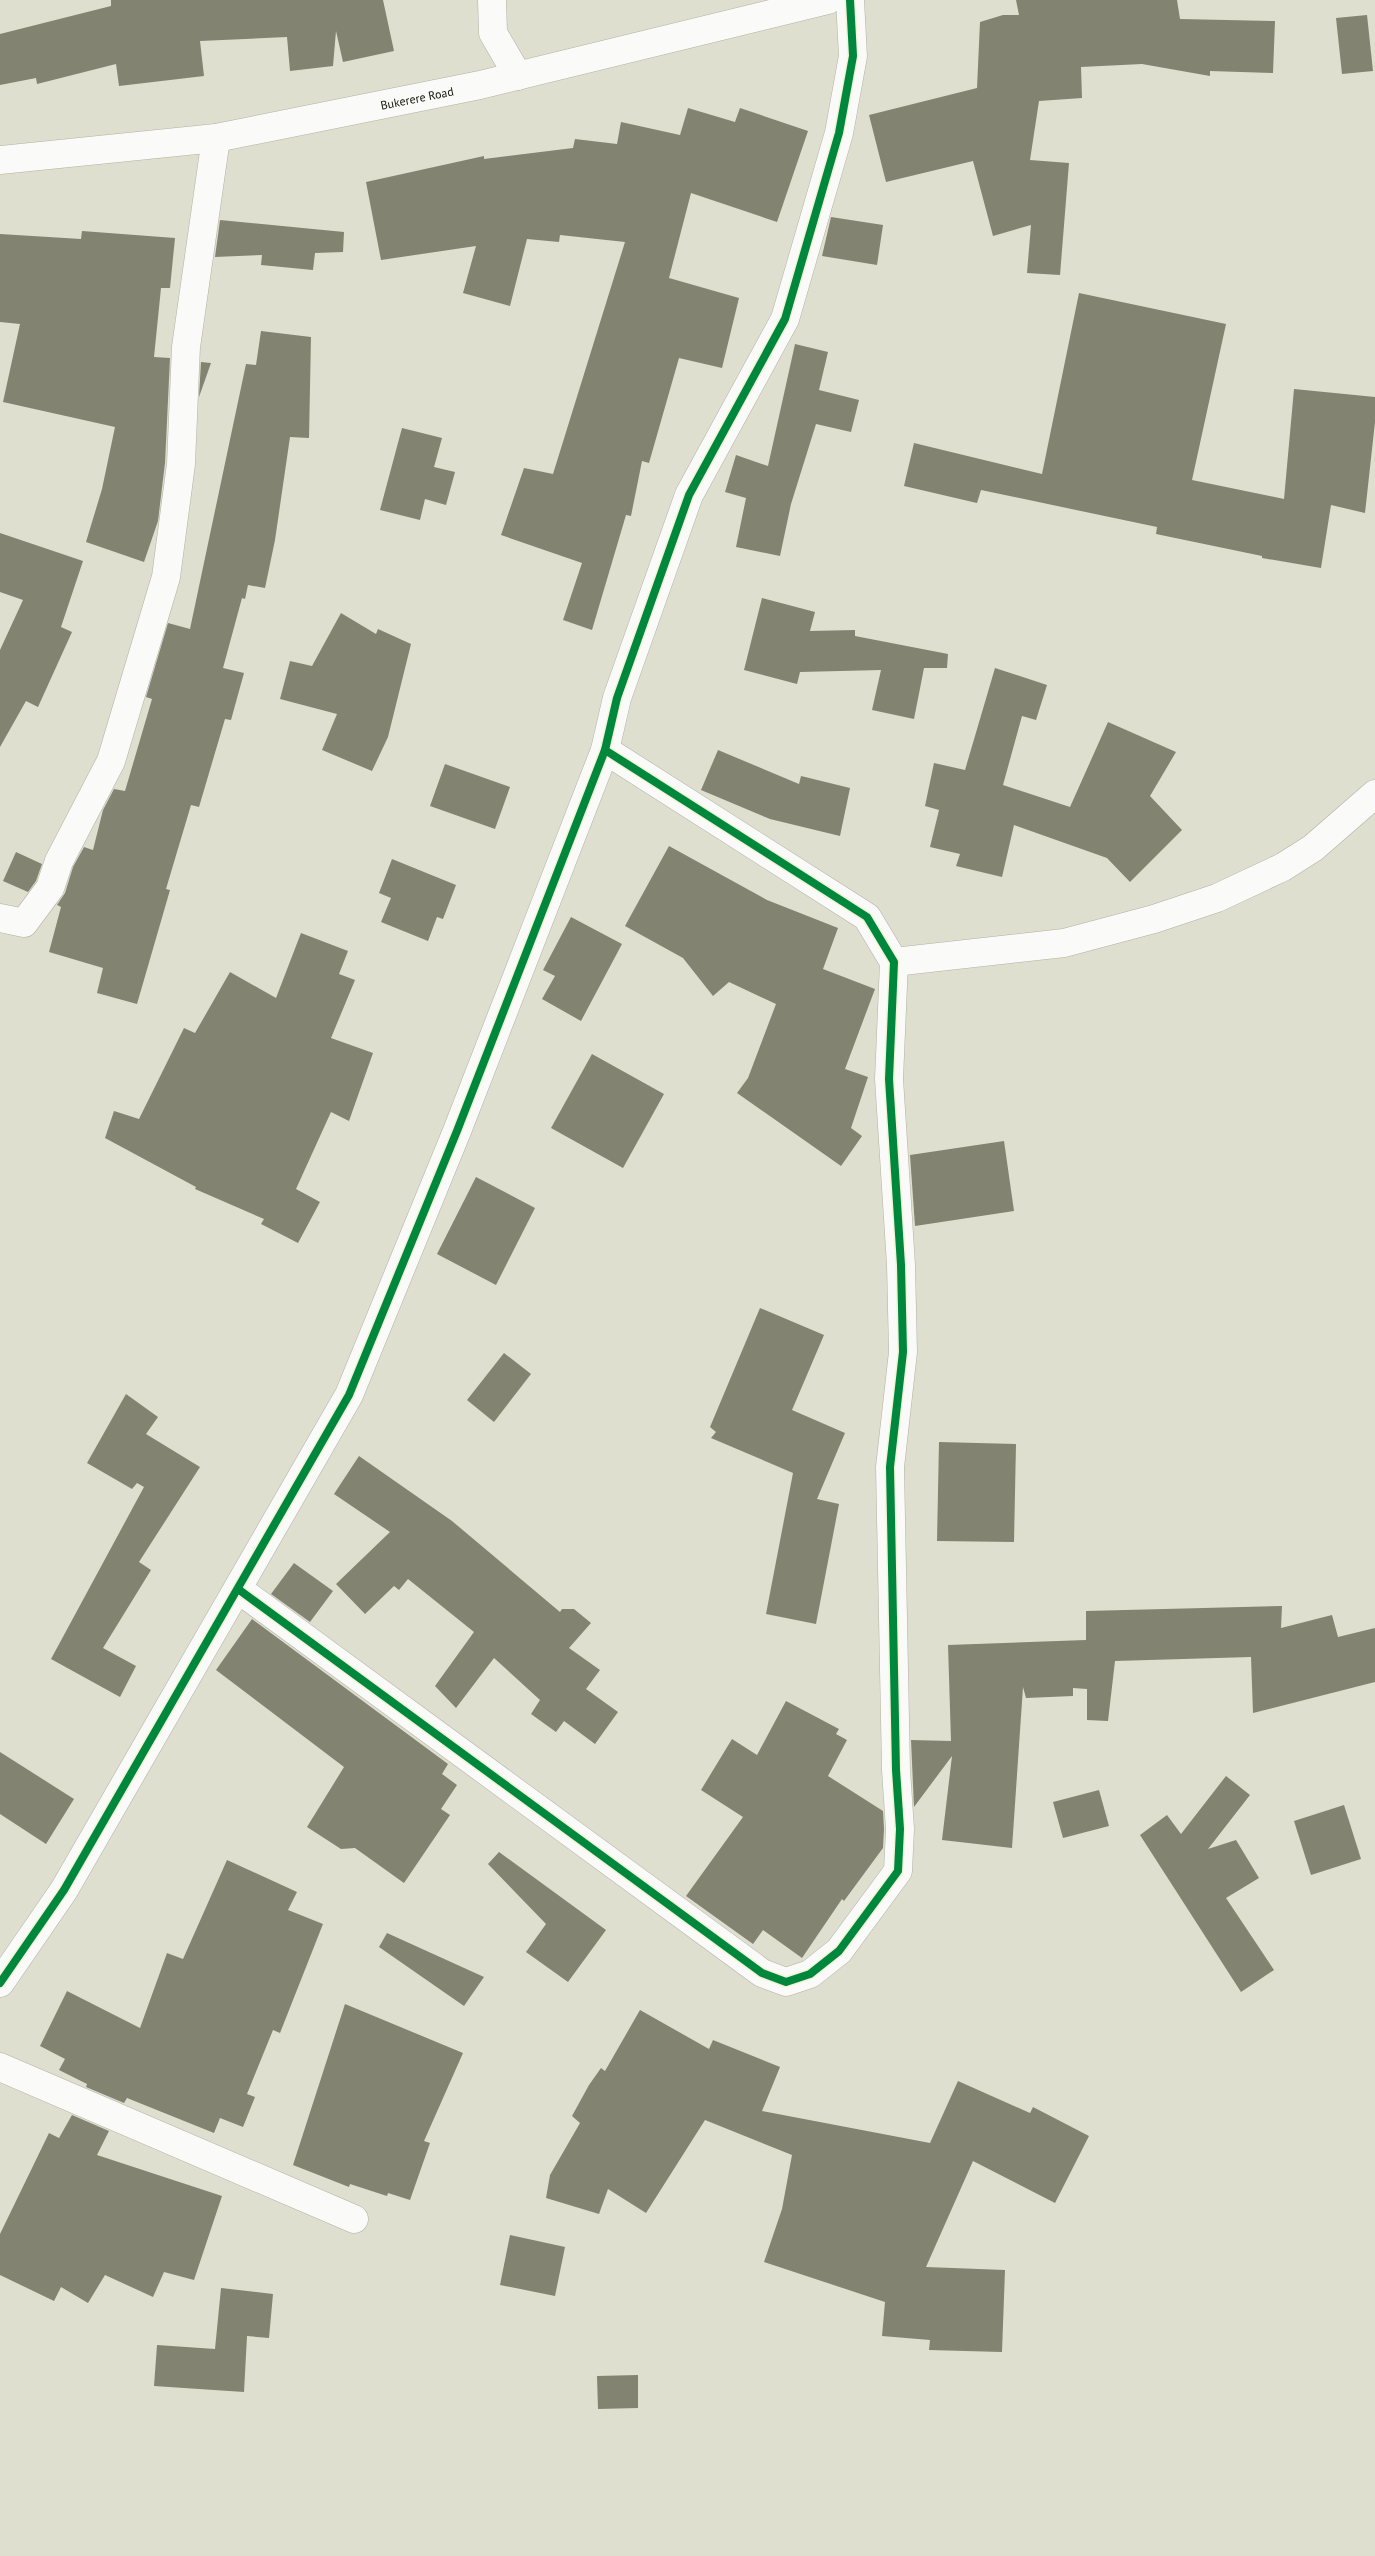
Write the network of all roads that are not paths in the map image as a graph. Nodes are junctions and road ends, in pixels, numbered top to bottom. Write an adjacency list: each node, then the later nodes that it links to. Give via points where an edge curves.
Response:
1 (492, 0): 4 (street, via 493,33)
2 (828, 0): 4 (street, Bukerere Road)
3 (850, 0): 7 (street, via 852,56 839,133 785,319 689,495 617,698)
4 (518, 76): 5 (street, Bukerere Road)
5 (216, 138): 6 (street, Bukerere Road); 9 (street, via 186,347 181,464 166,576 111,761 60,861 50,888 24,923)
6 (0, 160)
7 (605, 750): 10 (street, via 867,917); 11 (street, via 457,1131 349,1395)
8 (1375, 794): 10 (street, via 1313,848 1283,867 1217,898 1064,943)
9 (0, 918)
10 (894, 962): 11 (street, via 889,1079 903,1352 890,1467 900,1829 898,1871 838,1951 810,1974 786,1982 762,1973)
11 (238, 1588): 12 (street, via 64,1890)
12 (0, 1983)
13 (0, 2066): 14 (street)
14 (354, 2218)

